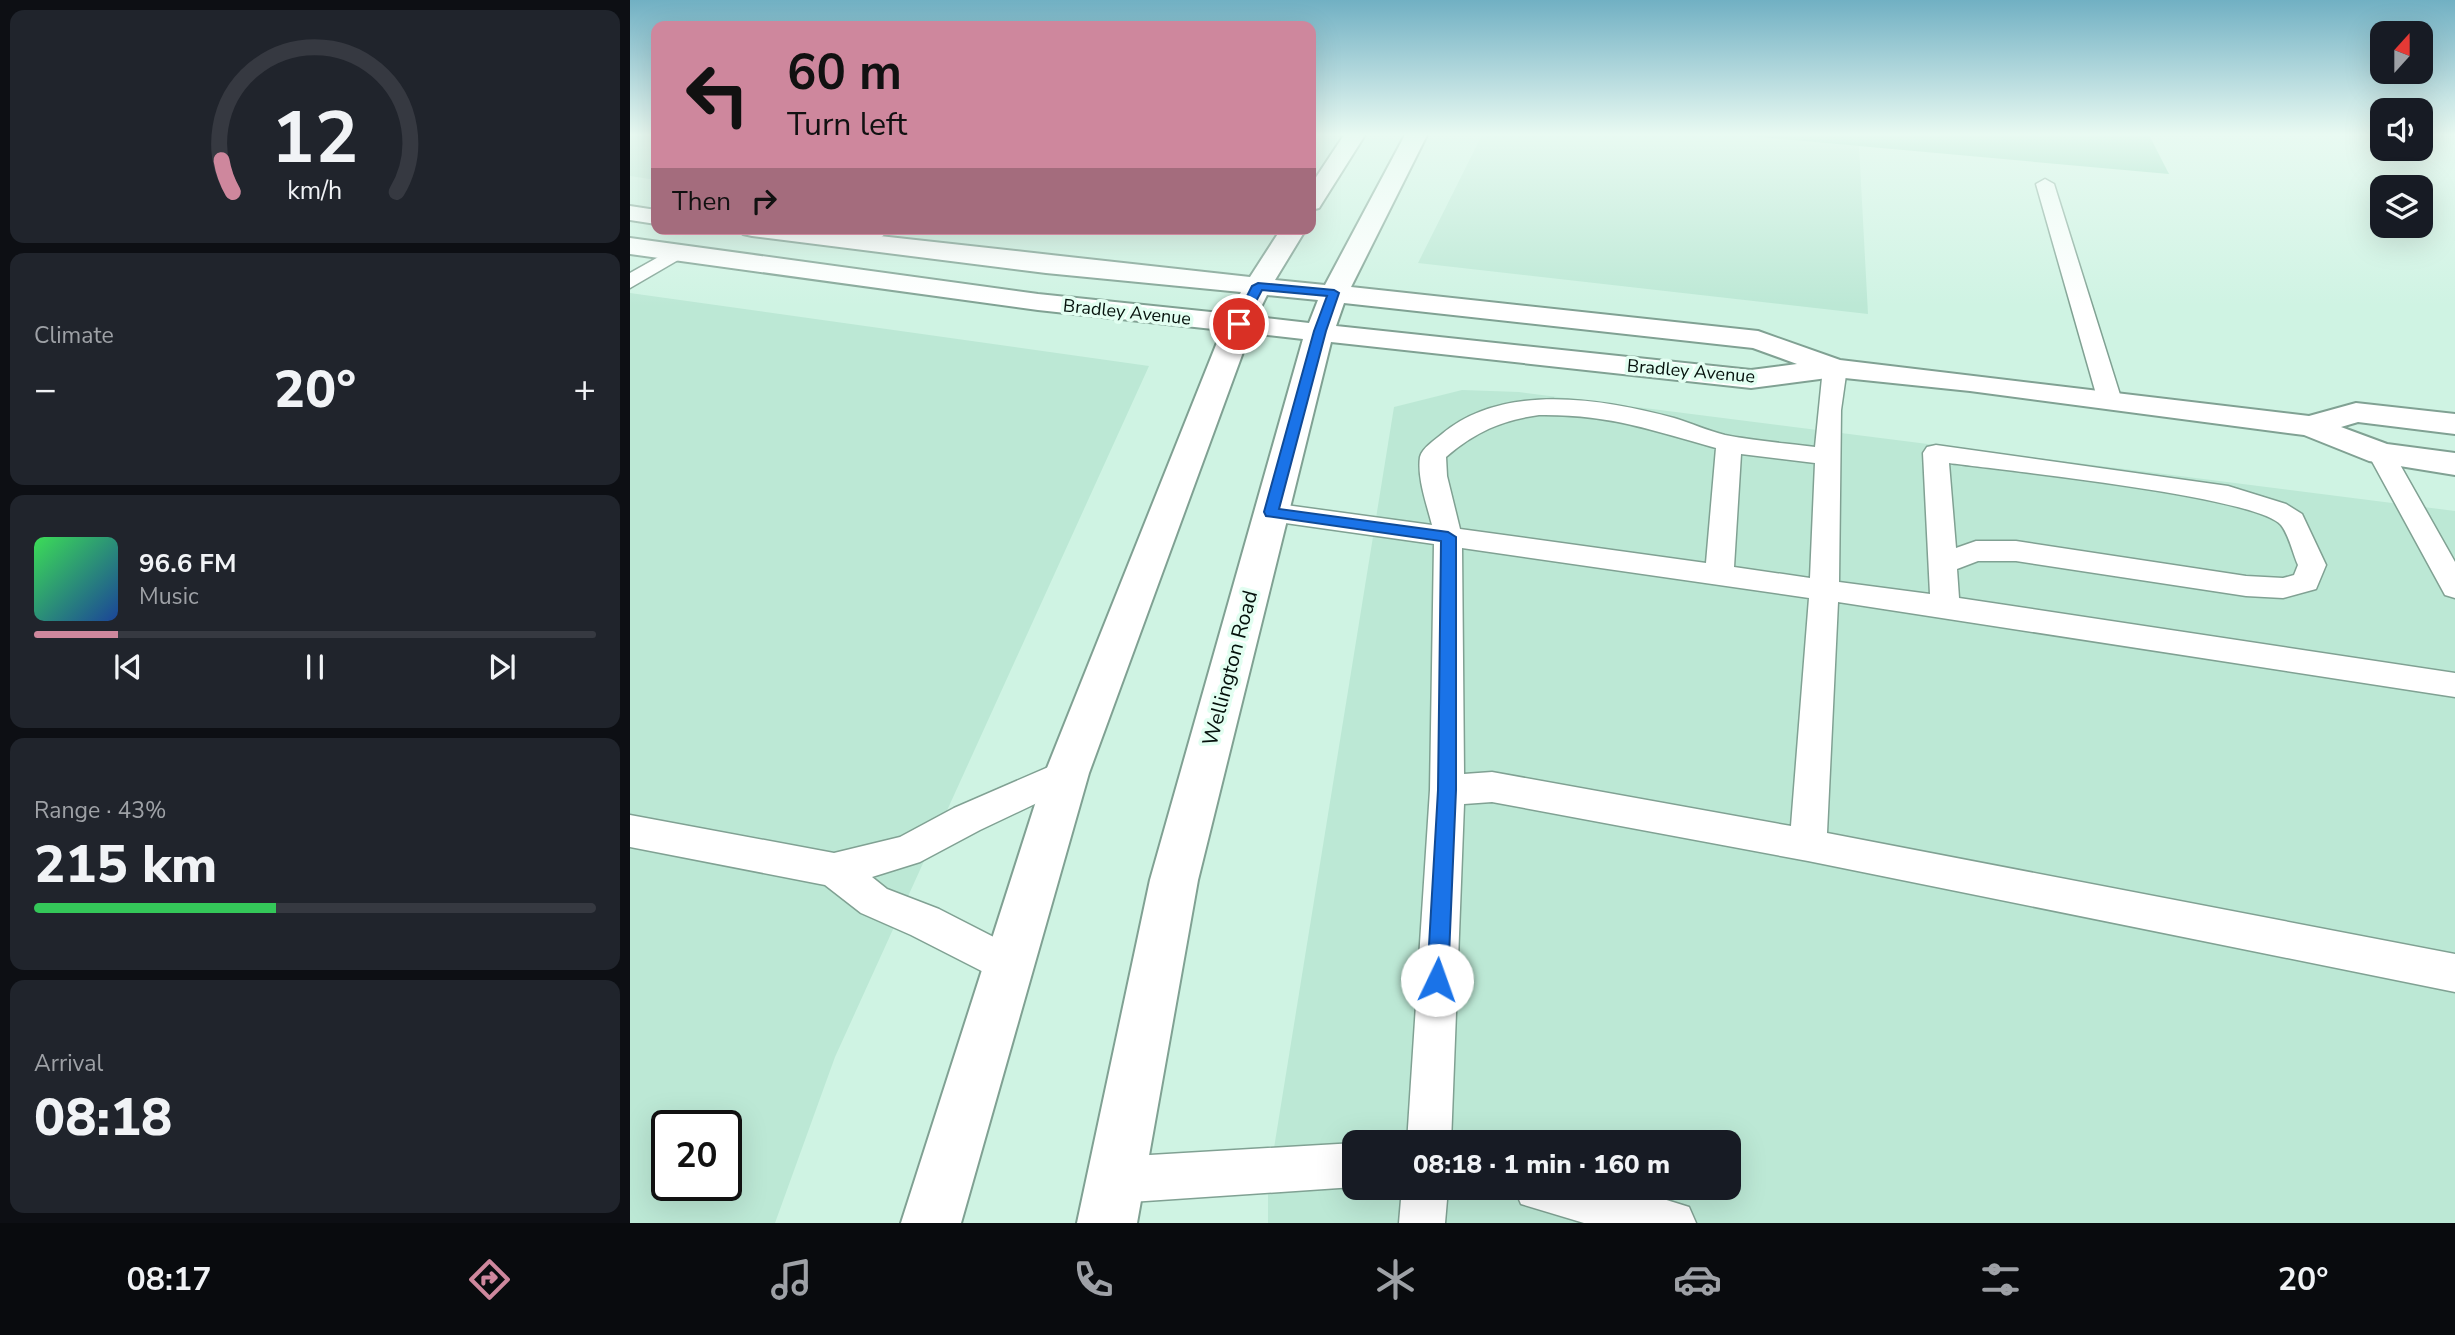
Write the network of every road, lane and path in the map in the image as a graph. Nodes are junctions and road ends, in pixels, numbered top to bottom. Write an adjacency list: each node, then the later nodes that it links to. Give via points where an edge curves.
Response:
1 (1386, 192): 12 (main road, Wellington Road)
2 (2047, 192): 16 (lane)
3 (630, 213): 4 (main road)
4 (651, 216)
5 (852, 235): 7 (main road, Bradley Avenue)
6 (1290, 235): 11 (main road)
7 (872, 236): 11 (main road, Bradley Avenue)
8 (630, 246): 9 (main road, Bradley Avenue)
9 (678, 252): 10 (lane); 13 (main road, Bradley Avenue, via 984,296)
10 (630, 282)
11 (1258, 286): 12 (main road, Bradley Avenue); 13 (main road)
12 (1334, 293): 14 (main road, Wellington Road); 15 (main road, Bradley Avenue, via 1758,340)
13 (1239, 324): 14 (main road, Bradley Avenue); 31 (main road)
14 (1320, 331): 15 (main road, Bradley Avenue, via 1751,379); 23 (main road, Wellington Road)
15 (1835, 368): 16 (main road, Bradley Avenue); 21 (lane)
16 (2110, 401): 18 (main road, Bradley Avenue)
17 (2455, 424): 18 (main road, Bradley Avenue, via 2356,412)
18 (2311, 426): 20 (main road, Bradley Avenue)
19 (1729, 443): 21 (lane); 24 (lane, via 1660,422 1556,407 1508,411 1478,420 1452,435 1433,455); 26 (lane)
20 (2381, 454): 22 (main road, Bradley Avenue); 27 (lane)
21 (1827, 456): 28 (lane)
22 (2455, 464)
23 (1271, 512): 24 (lane); 42 (main road, Wellington Road, via 1174,880)
24 (1448, 537): 26 (lane); 32 (lane)
25 (1944, 563): 25 (lane, via 1976,551 2016,551 2283,589 2306,582 2312,565 2291,520 2251,501 2219,492 1936,453); 29 (lane)
26 (1718, 574): 28 (lane)
27 (2455, 587)
28 (1824, 590): 29 (lane); 34 (lane)
29 (1945, 607): 30 (lane)
30 (2455, 685)
31 (1067, 773): 35 (lane, via 907,851); 36 (main road)
32 (1447, 790): 34 (lane, via 1492,787); 38 (lane)
33 (630, 831): 35 (lane)
34 (1808, 845): 37 (lane)
35 (834, 870): 36 (lane, via 874,901)
36 (1009, 966): 43 (main road)
37 (2455, 972)
38 (1430, 1130)
39 (1342, 1167): 42 (lane)
40 (1425, 1200): 44 (lane)
41 (1584, 1200): 45 (lane)
42 (1112, 1201)
43 (931, 1223)
44 (1422, 1223)
45 (1673, 1223)

